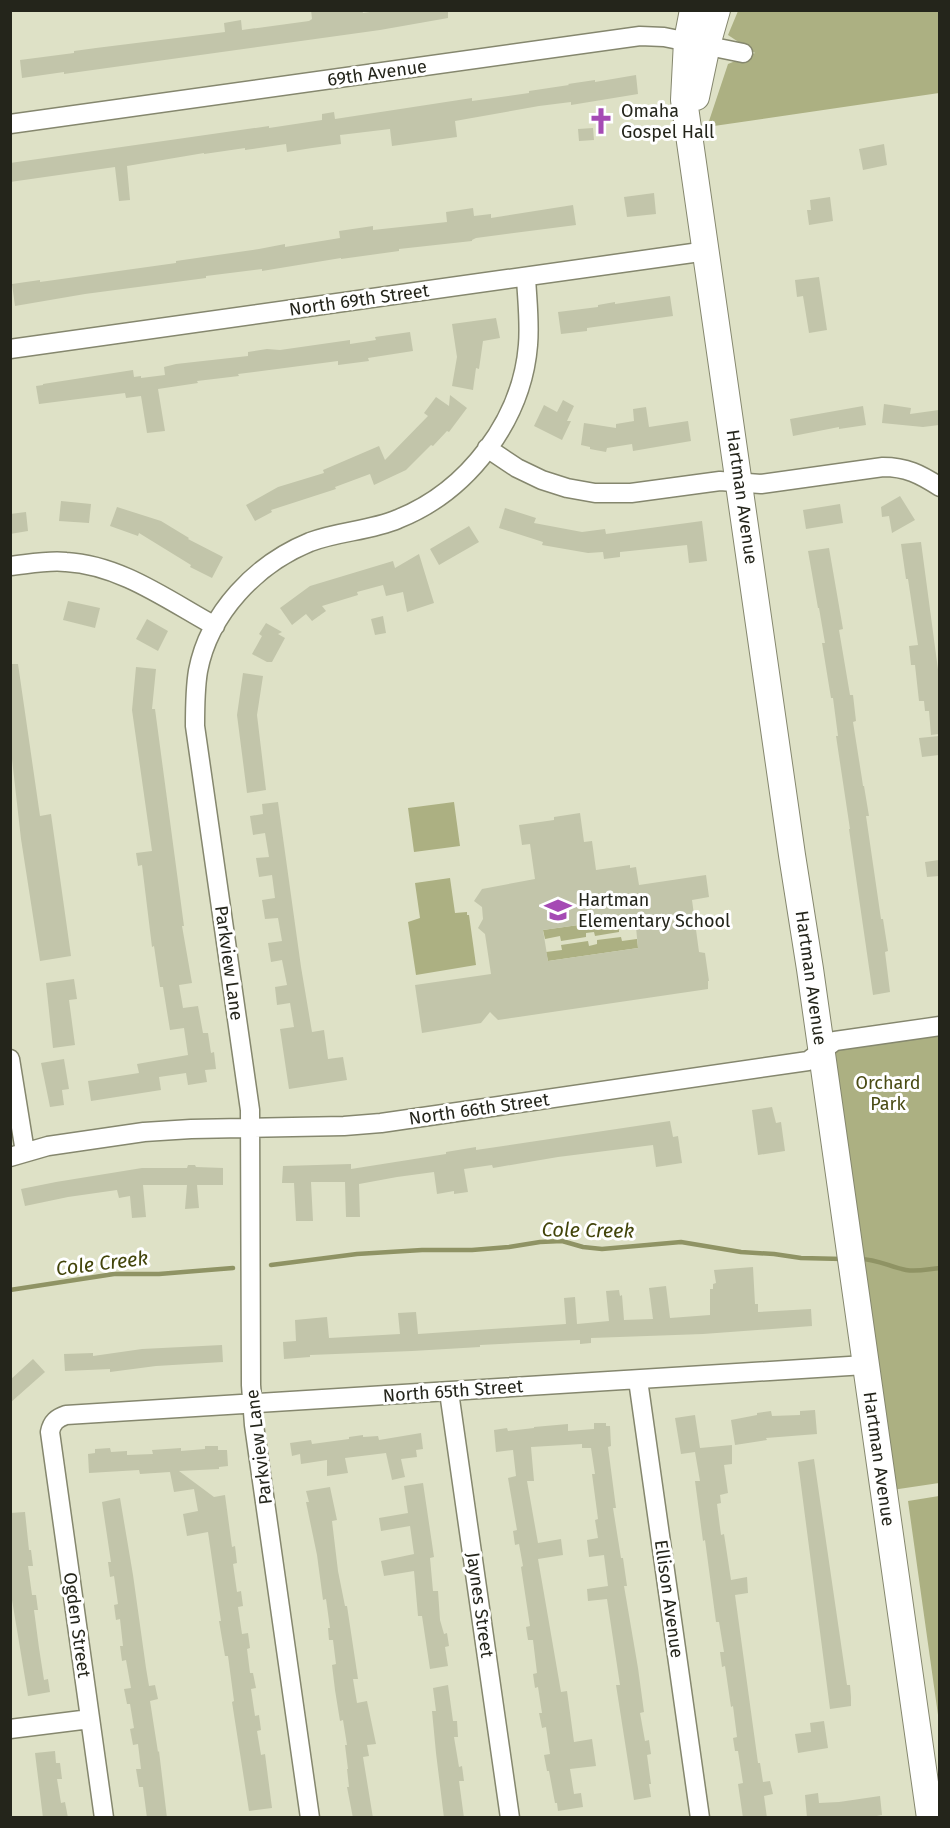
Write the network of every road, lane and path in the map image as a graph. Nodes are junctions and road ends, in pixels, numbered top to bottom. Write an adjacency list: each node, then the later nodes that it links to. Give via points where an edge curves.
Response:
1 (693, 10): 3 (main road, Hartman Avenue)
2 (717, 10): 3 (main road, Hartman Avenue)
3 (697, 43): 4 (street, 69th Avenue); 5 (street, 69th Avenue, via 640,36); 6 (main road, Hartman Avenue, via 684,100)
4 (743, 53)
5 (10, 124)
6 (707, 251): 7 (street, North 69th Street); 10 (main road, Hartman Avenue)
7 (526, 277): 8 (street, North 69th Street); 9 (street, Parkview Lane, via 529,326 525,368 510,412)
8 (10, 350)
9 (487, 448): 10 (street, via 528,474 579,491 631,493 720,481); 13 (street, Parkview Lane, via 457,483 417,510 383,525 312,542 274,561 238,592)
10 (740, 483): 11 (street, via 761,484 898,467 918,473); 15 (main road, Hartman Avenue)
11 (939, 487)
12 (10, 566): 13 (street, via 66,561 105,569)
13 (215, 626): 17 (street, Parkview Lane, via 199,669 195,726)
14 (939, 1026): 15 (street, North 66th Street, via 835,1041)
15 (822, 1051): 17 (street, North 66th Street, via 808,1061 381,1124); 19 (main road, Hartman Avenue)
16 (10, 1059): 18 (street)
17 (251, 1128): 18 (street, North 66th Street, via 144,1132); 22 (street, Parkview Lane)
18 (18, 1154)
19 (865, 1365): 20 (street, North 65th Street); 30 (main road, Hartman Avenue)
20 (638, 1380): 21 (street, North 65th Street); 29 (street, Ellison Avenue)
21 (449, 1392): 22 (street, North 65th Street); 28 (street, Jaynes Street)
22 (252, 1404): 23 (street, North 65th Street, via 66,1415 55,1420); 27 (street, Parkview Lane)
23 (50, 1432): 24 (street, Ogden Street)
24 (90, 1719): 25 (street); 26 (street, Ogden Street)
25 (10, 1730)
26 (104, 1818)
27 (310, 1818)
28 (510, 1818)
29 (700, 1818)
30 (930, 1818)

